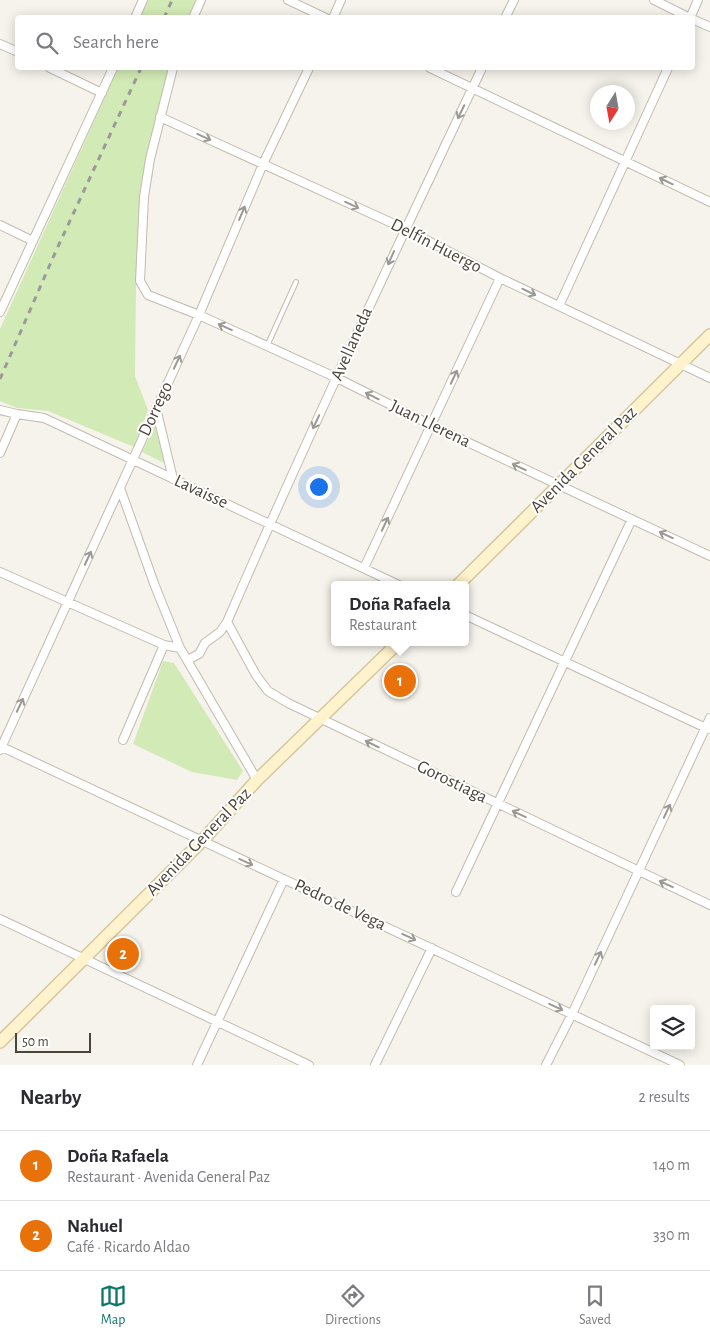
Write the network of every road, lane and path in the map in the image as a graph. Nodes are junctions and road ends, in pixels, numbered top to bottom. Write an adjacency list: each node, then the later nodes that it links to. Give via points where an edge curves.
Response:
1 (143, 0): 8 (street)
2 (201, 0): 9 (street)
3 (288, 0): 10 (street)
4 (341, 0): 11 (street)
5 (514, 0): 12 (street)
6 (654, 0): 13 (street)
7 (698, 0): 14 (street)
8 (136, 15)
9 (194, 15)
10 (320, 15)
11 (334, 15)
12 (506, 15)
13 (685, 15)
14 (692, 15)
15 (695, 20): 16 (street)
16 (710, 27)
17 (0, 44): 18 (street)
18 (15, 51)
19 (54, 70): 27 (street)
20 (112, 70): 27 (street)
21 (173, 70): 28 (street)
22 (308, 70): 30 (street, Dorrego)
23 (434, 70): 26 (street)
24 (481, 70): 26 (street, Avellaneda)
25 (667, 70): 29 (street)
26 (472, 88): 29 (street); 33 (street, Avellaneda, one-way to 33)
27 (102, 93): 34 (street)
28 (160, 117): 30 (street, Delfín Huergo, one-way to 30); 39 (street, Juan Llerena, via 144,197 140,281 148,295)
29 (625, 161): 31 (street, one-way to 29); 37 (street)
30 (264, 164): 33 (street, Delfín Huergo, one-way to 33); 39 (street, Dorrego, one-way to 30)
31 (710, 202)
32 (0, 225): 34 (street)
33 (404, 230): 35 (street, Delfín Huergo); 43 (street, Avellaneda, one-way to 43)
34 (34, 241): 38 (street)
35 (500, 278): 37 (street, Delfín Huergo, one-way to 37); 48 (street, one-way to 35)
36 (296, 282): 41 (lane)
37 (559, 306): 42 (street, Delfín Huergo)
38 (0, 312)
39 (199, 315): 41 (street, Juan Llerena, one-way to 39); 45 (street, Dorrego, one-way to 39)
40 (710, 335): 42 (main road, Avenida General Paz)
41 (267, 346): 43 (street, Juan Llerena)
42 (680, 364): 44 (street, Delfín Huergo); 52 (main road, Avenida General Paz)
43 (337, 378): 48 (street, Juan Llerena, one-way to 43); 55 (street, Avellaneda, one-way to 55)
44 (710, 378)
45 (156, 408): 50 (street, Dorrego); 51 (street)
46 (0, 410): 47 (street, Lavaisse)
47 (17, 414): 49 (street); 50 (street, Lavaisse, via 44,418)
48 (431, 425): 52 (street, Juan Llerena, one-way to 48); 57 (street, one-way to 48)
49 (0, 453)
50 (133, 460): 51 (street, Lavaisse); 53 (street, Dorrego)
51 (173, 479): 55 (street, Lavaisse)
52 (558, 486): 54 (street, Juan Llerena); 60 (main road, Avenida General Paz)
53 (120, 488): 61 (street, Dorrego, one-way to 53); 66 (street)
54 (632, 519): 56 (street, Juan Llerena, one-way to 54); 68 (street)
55 (269, 524): 57 (street, Lavaisse); 63 (street, Avellaneda)
56 (710, 556)
57 (364, 568): 59 (street, Lavaisse)
58 (0, 572): 61 (street)
59 (391, 581)
60 (462, 581)
61 (68, 603): 64 (street); 73 (street, Dorrego, one-way to 61)
62 (469, 617): 68 (street)
63 (227, 622): 67 (street, via 198,654); 70 (street, Gorostiaga, via 268,691)
64 (164, 645): 66 (street); 72 (street)
65 (395, 646): 70 (main road, Avenida General Paz)
66 (180, 648): 67 (street)
67 (187, 660): 74 (street)
68 (563, 662): 71 (street); 75 (street)
69 (710, 718): 71 (street)
70 (320, 719): 74 (main road, Avenida General Paz); 75 (street, Gorostiaga, one-way to 70)
71 (708, 729): 77 (street, one-way to 71)
72 (123, 740)
73 (0, 748): 76 (street, Pedro de Vega)
74 (257, 780): 76 (main road, Avenida General Paz)
75 (497, 804): 77 (street, Gorostiaga, one-way to 75); 79 (street)
76 (202, 841): 78 (street, Pedro de Vega, one-way to 78); 83 (main road, Avenida General Paz)
77 (639, 871): 80 (street, Gorostiaga, one-way to 77); 84 (street, one-way to 77)
78 (284, 879): 82 (street, Pedro de Vega, one-way to 82); 85 (street)
79 (456, 892)
80 (710, 904)
81 (0, 919): 83 (street)
82 (432, 948): 84 (street, Pedro de Vega, one-way to 84); 89 (street)
83 (85, 959): 85 (street); 86 (main road, Avenida General Paz)
84 (572, 1014): 90 (street); 91 (street, Pedro de Vega)
85 (217, 1021): 87 (street); 88 (street)
86 (0, 1042)
87 (197, 1065)
88 (309, 1065)
89 (375, 1065)
90 (546, 1065)
91 (680, 1065)

